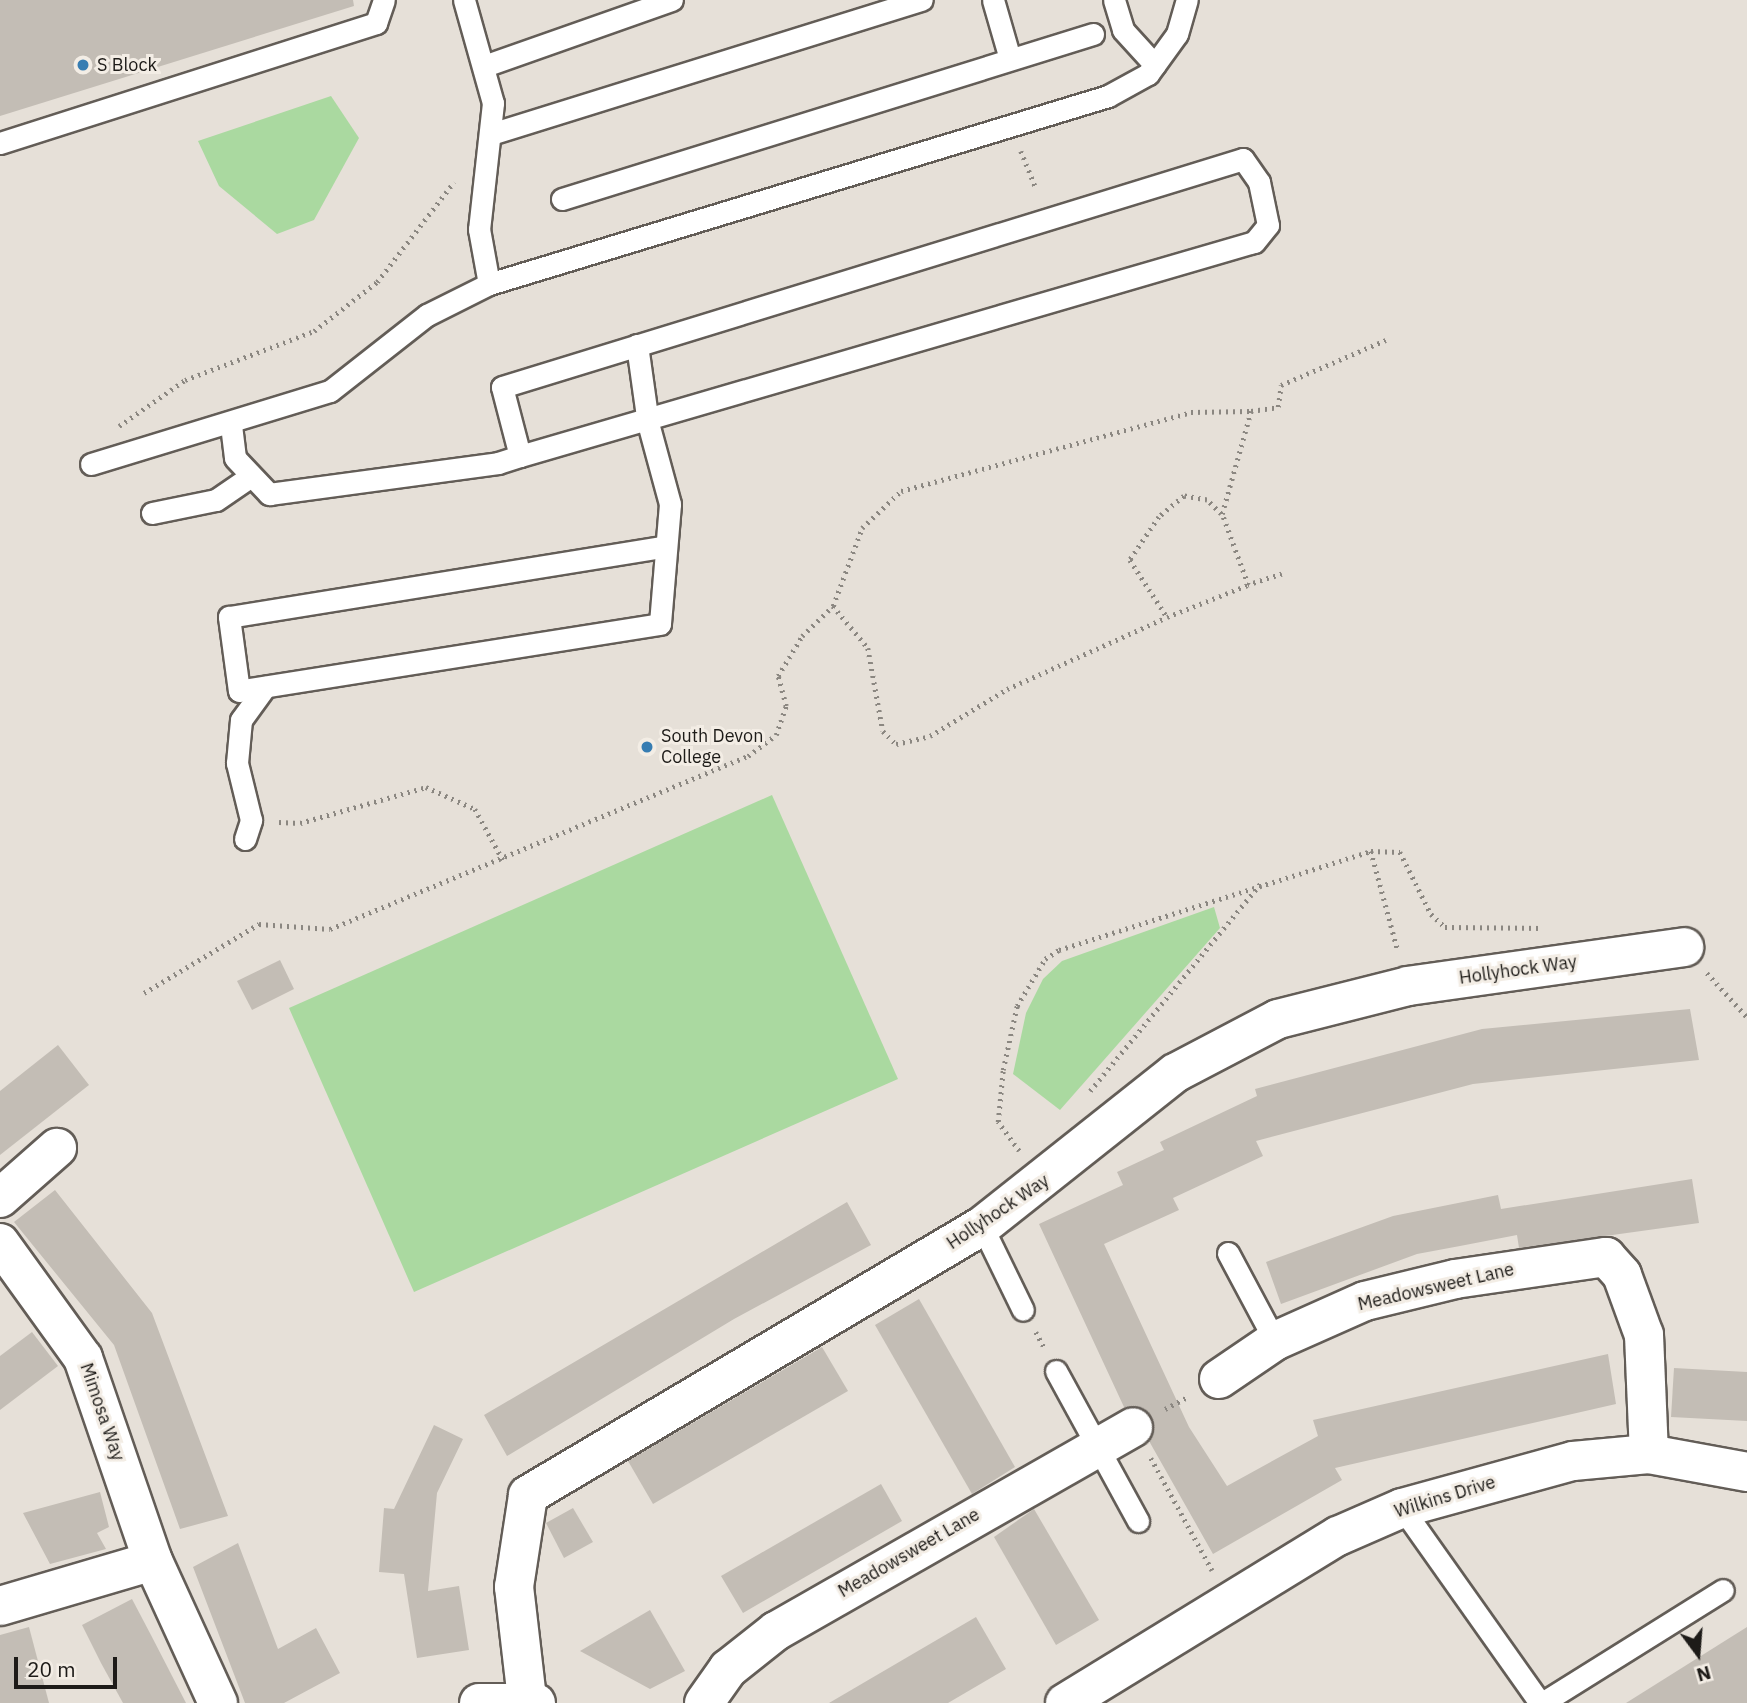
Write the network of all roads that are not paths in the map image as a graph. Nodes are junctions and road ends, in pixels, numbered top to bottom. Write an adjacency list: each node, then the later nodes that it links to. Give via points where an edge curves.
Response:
1 (384, 0): 13 (lane, via 376,23)
2 (464, 0): 10 (lane)
3 (672, 0): 10 (lane)
4 (922, 0): 12 (lane)
5 (993, 0): 9 (lane)
6 (1114, 0): 11 (lane, via 1123,30)
7 (1187, 0): 11 (lane, via 1177,34)
8 (1093, 34): 9 (lane)
9 (1010, 59): 14 (lane)
10 (487, 65): 12 (lane)
11 (1155, 65): 15 (lane, via 1108,96 1009,129)
12 (494, 133): 15 (lane, via 479,229)
13 (0, 143)
14 (562, 199)
15 (489, 284): 18 (lane, via 427,315 330,391)
16 (637, 345): 17 (lane); 17 (lane, via 1243,159 1259,182 1268,225 1254,242); 19 (lane, via 502,387)
17 (648, 423): 19 (lane); 23 (lane, via 670,504)
18 (231, 425): 20 (lane); 21 (lane, via 235,458)
19 (520, 456): 21 (lane, via 270,494)
20 (100, 463)
21 (251, 475): 22 (lane, via 216,500)
22 (152, 513)
23 (662, 547): 24 (lane, via 660,624); 24 (lane, via 229,617 239,691)
24 (265, 687): 25 (lane, via 241,720 237,763)
25 (248, 829)
26 (1684, 947): 29 (street, Hollyhock Way, via 1408,986 1278,1019 1175,1073 1047,1179)
27 (57, 1148): 28 (street)
28 (0, 1198)
29 (982, 1226): 32 (lane); 45 (street, Hollyhock Way, via 528,1495 513,1587)
30 (0, 1243): 42 (street, Mimosa Way, via 83,1358)
31 (1227, 1253): 33 (lane)
32 (1023, 1310)
33 (1276, 1341): 35 (street, Meadowsweet Lane); 38 (street, Meadowsweet Lane, via 1365,1301 1455,1279 1606,1257 1622,1275 1644,1335)
34 (1056, 1371): 37 (lane)
35 (1219, 1379)
36 (1133, 1427): 37 (street, Meadowsweet Lane)
37 (1096, 1448): 41 (lane); 48 (street, Meadowsweet Lane, via 776,1631 728,1669)
38 (1649, 1454): 39 (street, Wilkins Drive); 40 (street, Wilkins Drive, via 1573,1461)
39 (1747, 1472)
40 (1402, 1508): 49 (street, Wilkins Drive, via 1338,1536 1232,1606); 50 (lane)
41 (1138, 1521)
42 (153, 1561): 44 (street); 46 (street, Mimosa Way)
43 (1723, 1590): 50 (lane)
44 (0, 1606)
45 (532, 1701): 47 (street)
46 (218, 1703)
47 (478, 1703)
48 (704, 1703)
49 (1065, 1703)
50 (1541, 1703)

